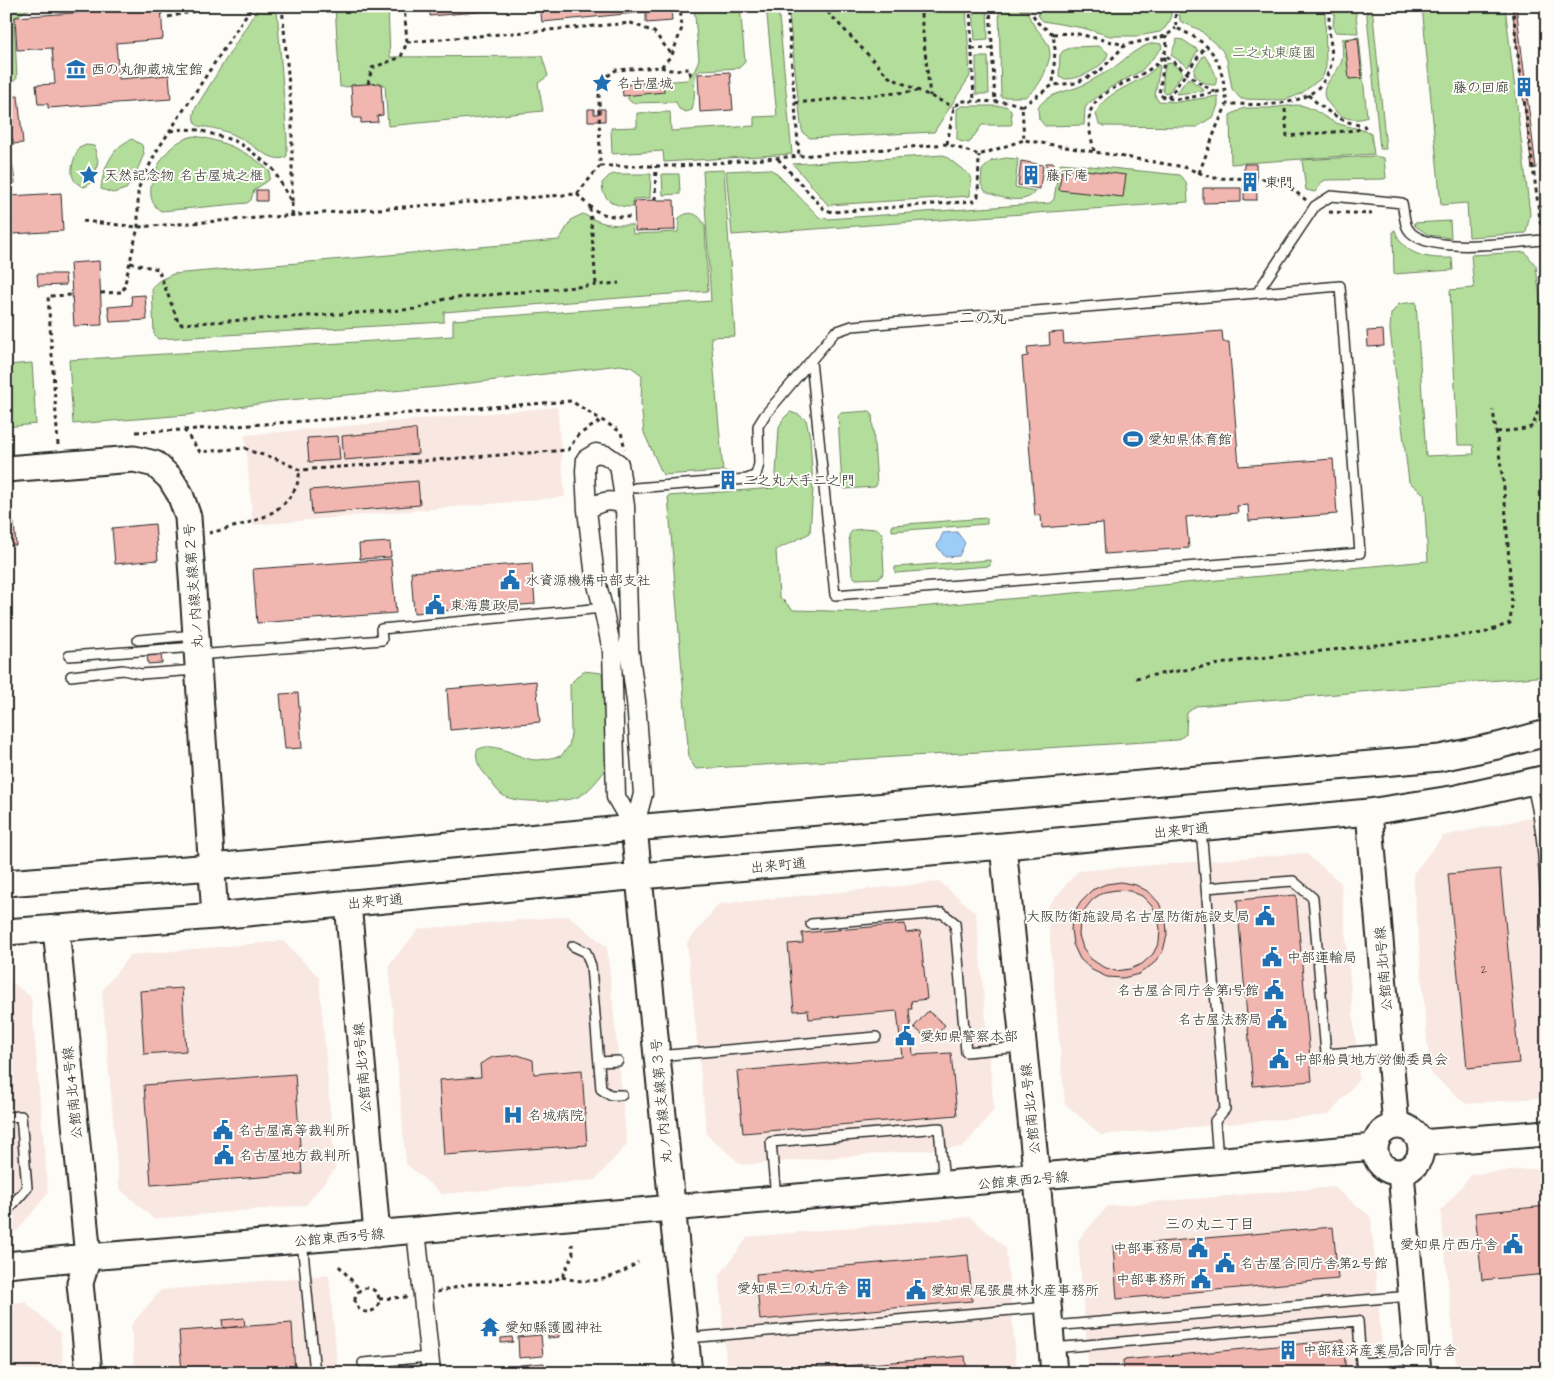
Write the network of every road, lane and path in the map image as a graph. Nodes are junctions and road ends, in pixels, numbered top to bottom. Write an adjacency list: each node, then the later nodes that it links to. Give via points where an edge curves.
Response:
1 (219, 6): 15 (path)
2 (252, 6): 44 (path)
3 (282, 6): 56 (path, via 292,119)
4 (404, 6): 19 (path)
5 (680, 6): 24 (path, via 682,28)
6 (787, 6): 39 (path)
7 (822, 6): 31 (path, via 889,77)
8 (920, 6): 34 (path)
9 (970, 6): 23 (path)
10 (990, 6): 22 (path)
11 (1175, 6): 16 (path)
12 (1329, 6): 35 (path, via 1330,70)
13 (1513, 6): 64 (path)
14 (1033, 15): 17 (path)
15 (168, 17)
16 (1176, 28): 18 (path); 21 (path)
17 (1053, 34): 20 (path, via 1074,33); 30 (path, via 1056,49)
18 (1166, 36): 20 (path); 25 (path)
19 (407, 42): 24 (path, via 631,23 654,32); 29 (path, via 401,57 372,68)
20 (1125, 45): 30 (path, via 1100,71 1076,83)
21 (1206, 46): 27 (path); 32 (path, via 1218,60)
22 (992, 48): 23 (path); 38 (path)
23 (972, 49): 37 (path)
24 (672, 55): 26 (path)
25 (1165, 55): 27 (path); 36 (path, via 1159,94); 47 (path, via 1148,70 1096,103 1090,113)
26 (660, 67): 28 (path, via 690,69); 51 (path, via 616,70 605,78 598,95)
27 (1188, 73): 33 (path); 36 (path)
28 (690, 78)
29 (368, 84)
30 (1053, 85): 41 (path)
31 (918, 90): 34 (path); 39 (path)
32 (1225, 91): 33 (path); 40 (path)
33 (1215, 92): 36 (path)
34 (930, 96): 42 (path)
35 (1308, 96): 40 (path, via 1284,103); 43 (path, via 1347,122 1366,126 1357,130 1287,136)
36 (1168, 98)
37 (974, 101): 38 (path); 42 (path, via 962,101)
38 (995, 102): 41 (path)
39 (795, 103): 49 (path)
40 (1227, 104): 53 (path)
41 (1022, 106): 45 (path)
42 (954, 107): 46 (path)
43 (1285, 109)
44 (170, 131): 56 (path, via 199,130 241,144 273,169); 63 (path, via 138,189)
45 (1024, 140): 47 (path); 48 (path)
46 (947, 144): 48 (path); 49 (path)
47 (1094, 152): 53 (path)
48 (979, 155): 50 (path, via 978,196 974,201 832,212 824,209)
49 (799, 156): 50 (path)
50 (777, 158): 52 (path)
51 (600, 166): 52 (path); 54 (path)
52 (656, 166): 55 (path)
53 (1199, 172): 57 (path, via 1213,178 1279,179)
54 (577, 194): 58 (path); 60 (path)
55 (655, 200)
56 (292, 203): 60 (path)
57 (1315, 206): 59 (path, via 1323,212); 64 (lane, via 1331,196 1402,203 1408,229 1434,244 1452,246); 70 (lane)
58 (590, 208): 61 (path, via 605,215); 68 (path)
59 (1376, 214)
60 (292, 215): 63 (path)
61 (630, 217)
62 (83, 221): 63 (path)
63 (138, 227): 65 (path)
64 (1545, 238): 66 (path)
65 (130, 263): 68 (path, via 158,269 179,324 417,308 445,298); 69 (path, via 123,292)
66 (1547, 268)
67 (620, 283): 68 (path)
68 (596, 285)
69 (101, 293)
70 (1257, 293): 72 (lane, via 852,326 835,332); 72 (lane, via 1340,286 1360,553 835,595)
71 (72, 295): 80 (path, via 48,296)
72 (811, 361): 83 (lane, via 758,426 759,464 756,475 747,479)
73 (1547, 385): 78 (path, via 1533,426 1526,430)
74 (1493, 410): 78 (path)
75 (602, 420): 76 (path, via 571,401); 79 (path, via 621,432); 82 (path, via 578,435 568,450)
76 (184, 430): 77 (path); 82 (path, via 200,452 246,448)
77 (136, 432)
78 (1497, 432): 92 (path, via 1512,594 1510,622 1484,632 1250,659)
79 (626, 451)
80 (59, 466): 81 (street, 丸ノ内線支線第２号); 89 (street, 丸ノ内線支線第２号, via 134,460 155,464 170,478 188,517)
81 (6, 469)
82 (300, 470): 86 (path, via 296,488 281,506 257,520)
83 (635, 488)
84 (625, 506): 85 (street, via 618,502 598,502); 85 (street, via 619,464 606,455 596,453 586,459); 96 (street, via 629,649 644,794)
85 (587, 510): 87 (street, via 595,577)
86 (209, 533)
87 (604, 608): 89 (lane, via 381,629 382,640); 96 (street, via 612,650 616,797)
88 (138, 640): 89 (lane)
89 (197, 652): 90 (lane); 91 (lane, via 141,674 123,670); 99 (street, 丸ノ内線支線第２号)
90 (70, 656)
91 (71, 676)
92 (1136, 678)
93 (1547, 733): 96 (street, via 1440,758)
94 (1539, 780): 95 (street, 出来町通, via 1457,798); 106 (lane, via 1537,804)
95 (1369, 812): 97 (street, 出来町通); 112 (street, 公館南北1号線)
96 (634, 828): 99 (street); 100 (street, 丸ノ内線支線第３号)
97 (1201, 828): 98 (street, 出来町通); 102 (lane)
98 (1003, 846): 100 (street, 出来町通); 111 (street, 公館南北2号線)
99 (212, 867): 101 (street); 104 (street, 丸ノ内線支線第２号)
100 (640, 876): 103 (street, 出来町通); 113 (street, 丸ノ内線支線第３号)
101 (6, 883)
102 (1206, 888): 112 (lane, via 1293,881 1313,898 1326,1054); 122 (lane, via 1225,1109 1215,1121)
103 (348, 904): 104 (street, 出来町通); 130 (street, 公館南北3号線)
104 (215, 916): 107 (street, 出来町通)
105 (812, 924): 111 (lane, via 942,913 955,923 966,1052)
106 (1547, 924)
107 (56, 928): 108 (street, 出来町通); 133 (street, 公館南北4号線)
108 (6, 932)
109 (573, 946): 115 (lane, via 586,952 591,966)
110 (876, 1037): 113 (lane)
111 (1024, 1046): 124 (street, 公館南北2号線)
112 (1390, 1049): 118 (street, 公館南北1号線)
113 (657, 1056): 127 (street, 丸ノ内線支線第３号)
114 (618, 1061): 115 (lane)
115 (599, 1062): 116 (lane, via 601,1089 610,1096)
116 (622, 1095)
117 (6, 1118): 128 (lane, via 21,1116 27,1188)
118 (1396, 1126): 120 (street, via 1411,1130); 121 (street, via 1384,1130)
119 (1547, 1132): 120 (street)
120 (1420, 1143): 123 (street, via 1419,1159 1415,1165)
121 (1374, 1147): 122 (street, 公館東西2号線); 123 (street, via 1382,1166)
122 (1218, 1162): 124 (street, 公館東西2号線)
123 (1400, 1172): 140 (street)
124 (1037, 1179): 125 (street, 公館東西2号線); 143 (street, 公館南北2号線)
125 (944, 1187): 126 (street, 公館東西2号線); 126 (lane, via 940,1128 771,1142)
126 (776, 1201): 127 (street, 公館東西2号線)
127 (671, 1210): 129 (street, 公館東西3号線); 142 (street, 丸ノ内線支線第３号)
128 (6, 1212)
129 (416, 1230): 130 (street, 公館東西3号線); 139 (street)
130 (377, 1234): 131 (street, 公館東西3号線)
131 (302, 1240): 133 (street, 公館東西3号線); 148 (lane)
132 (572, 1244): 137 (path, via 574,1254)
133 (88, 1257): 135 (street, 公館東西3号線); 147 (street, via 80,1283)
134 (638, 1262): 137 (path, via 606,1279 571,1280)
135 (6, 1265)
136 (338, 1266): 138 (path)
137 (562, 1277): 139 (path, via 546,1283 470,1284)
138 (360, 1290): 141 (path, via 372,1289); 141 (path, via 354,1300 363,1312 375,1310)
139 (423, 1294): 141 (path); 145 (street)
140 (1412, 1296): 143 (lane); 146 (street)
141 (379, 1299)
142 (685, 1338): 143 (lane); 149 (street, 丸ノ内線支線第３号)
143 (1051, 1339): 146 (lane, via 1358,1321 1361,1363)
144 (362, 1363): 145 (lane)
145 (430, 1365)
146 (1418, 1366)
147 (88, 1373)
148 (315, 1373)
149 (689, 1373)

